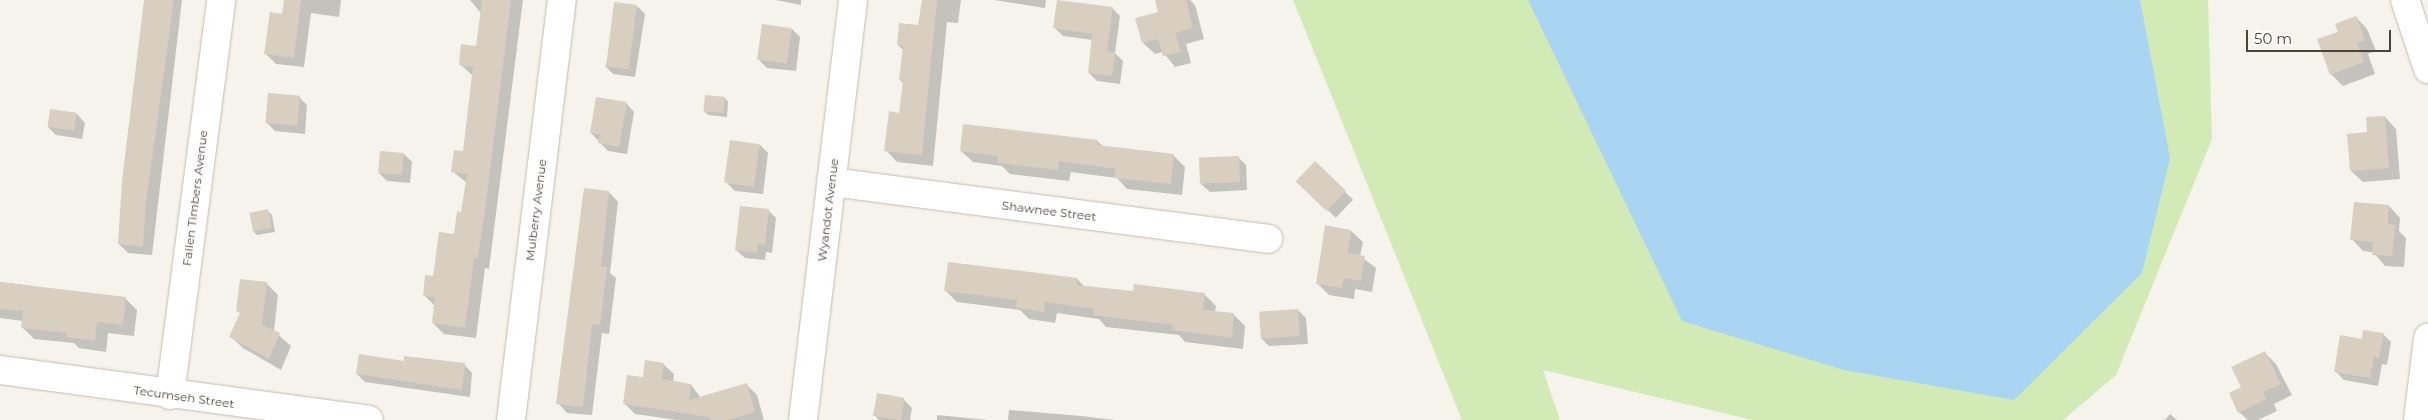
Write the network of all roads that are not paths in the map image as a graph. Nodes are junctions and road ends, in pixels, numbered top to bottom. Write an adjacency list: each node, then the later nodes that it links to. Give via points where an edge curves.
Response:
1 (221, 0): 10 (street, Fallen Timbers Avenue)
2 (562, 0): 12 (street, Mulberry Avenue)
3 (853, 0): 6 (street, Wyandot Avenue)
4 (2405, 0): 5 (street)
5 (2428, 69)
6 (831, 182): 7 (street, Shawnee Street); 13 (street, Wyandot Avenue)
7 (1268, 239)
8 (2428, 338): 14 (street)
9 (0, 370): 10 (street, Tecumseh Street)
10 (170, 395): 11 (street, Tecumseh Street)
11 (369, 420)
12 (511, 420)
13 (803, 420)
14 (2418, 420)

